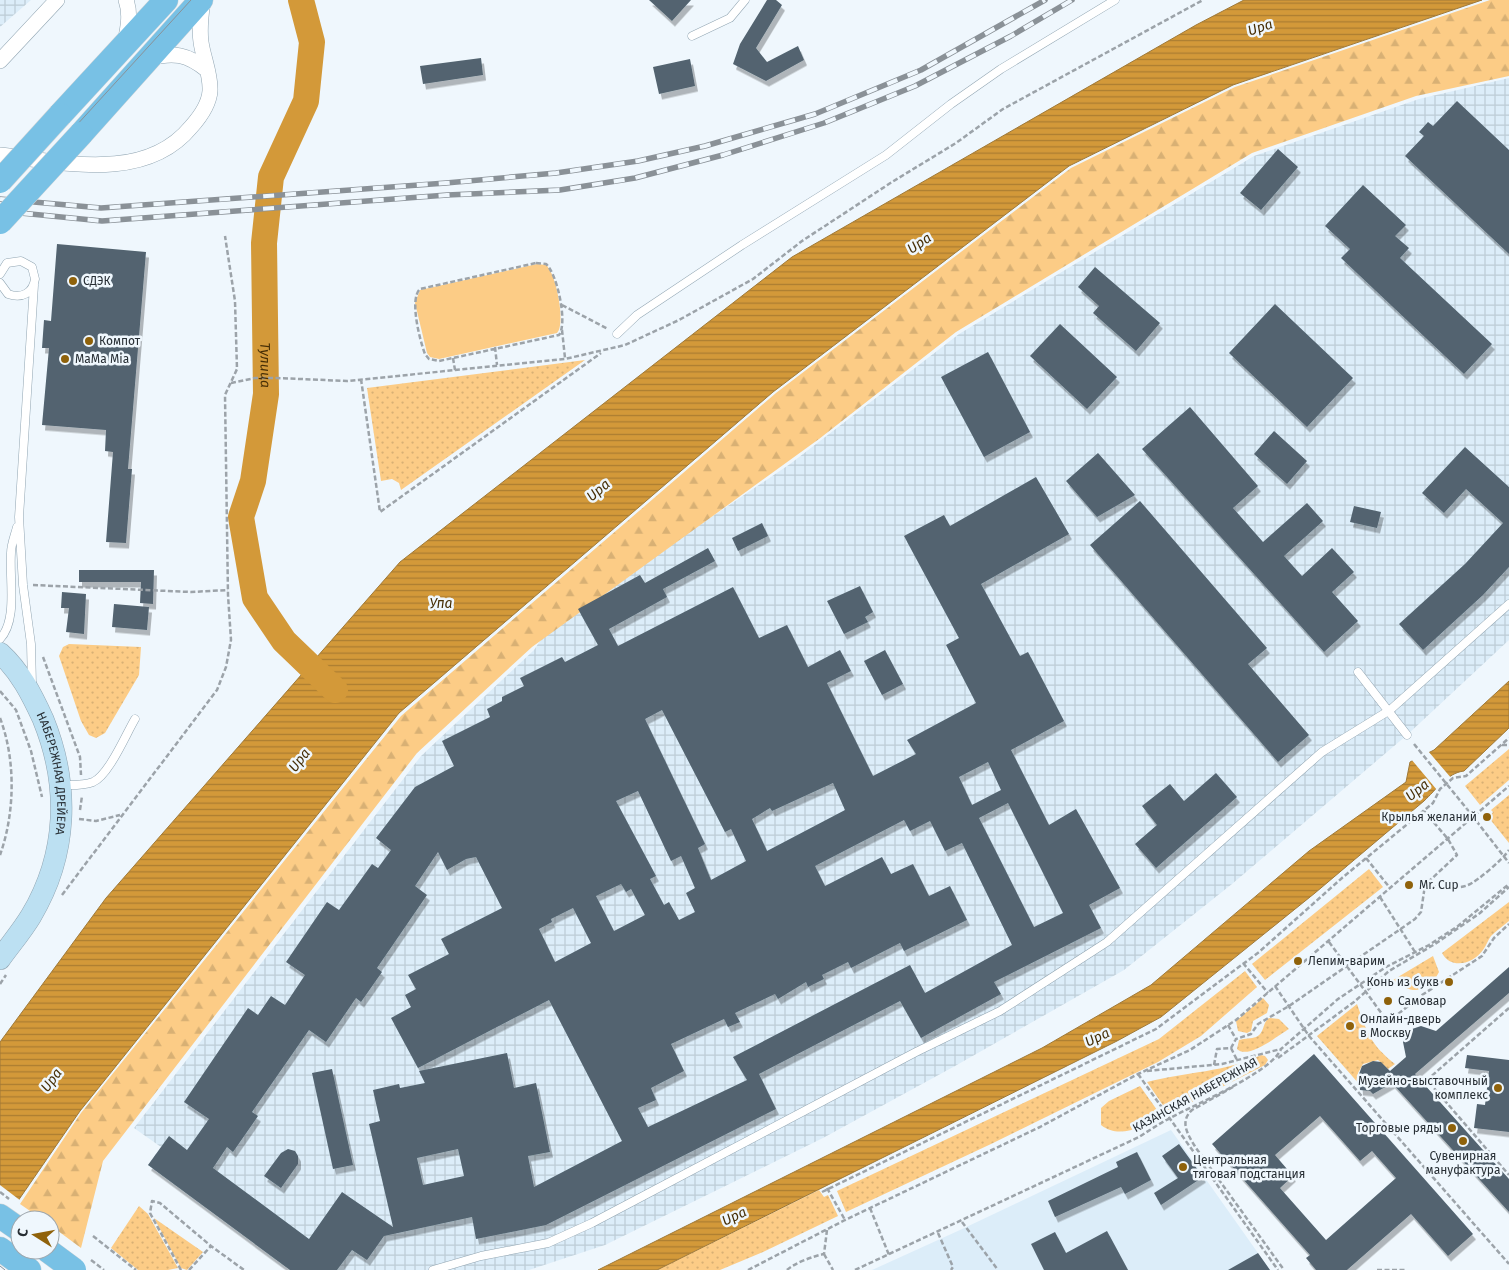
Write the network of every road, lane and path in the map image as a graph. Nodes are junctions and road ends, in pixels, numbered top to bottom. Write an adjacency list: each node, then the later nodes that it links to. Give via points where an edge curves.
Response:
1 (57, 0): 10 (street)
2 (126, 0): 8 (street, via 129,8)
3 (166, 0): 8 (main road)
4 (202, 0): 9 (main road); 11 (street, via 200,40)
5 (745, 0): 7 (lane, via 730,18)
6 (1115, 0): 21 (lane, via 950,104 886,155 734,250 637,315)
7 (692, 36)
8 (125, 45): 13 (main road, bridge)
9 (147, 59): 11 (street, via 168,53 182,55); 14 (main road, bridge)
10 (0, 61)
11 (207, 70): 12 (street, via 210,91 203,113 180,140 142,160 96,166)
12 (0, 155)
13 (0, 181)
14 (0, 222)
15 (225, 236): 31 (path, via 235,301 237,369)
16 (0, 274): 18 (lane, via 7,263 21,261 35,273)
17 (0, 283): 18 (lane, via 14,296 23,296)
18 (34, 285): 32 (lane)
19 (561, 305): 20 (path); 21 (path); 25 (path, via 553,271 546,264 536,263 423,287 416,293 414,303 425,354 434,360)
20 (562, 330): 23 (path, via 554,337); 26 (path)
21 (617, 334): 22 (path)
22 (625, 345)
23 (495, 348): 25 (path); 27 (path)
24 (603, 352): 30 (path, via 380,512)
25 (453, 358): 28 (path)
26 (565, 359)
27 (497, 365)
28 (455, 370)
29 (277, 378): 31 (path)
30 (361, 379)
31 (231, 383): 33 (path, via 226,395)
32 (19, 517): 36 (lane, via 11,550 12,616 8,630); 41 (lane, via 23,586 31,644)
33 (228, 590): 34 (path, via 191,592 30,585); 54 (path, via 231,640 226,668 216,690)
34 (29, 592)
35 (1509, 604): 42 (lane)
36 (0, 639)
37 (0, 653): 41 (main road, НАБЕРЕЖНАЯ ДРЕЙЕРА)
38 (42, 654): 50 (path, via 80,757)
39 (1358, 672): 42 (lane)
40 (0, 691): 52 (path, via 16,710)
41 (32, 695): 50 (main road, НАБЕРЕЖНАЯ ДРЕЙЕРА)
42 (1390, 710): 45 (lane); 115 (lane, via 1322,752 1107,942 1000,1011 592,1223 548,1243 481,1256)
43 (0, 718): 58 (path, via 11,770 8,832)
44 (135, 719): 50 (lane, via 106,770 95,781)
45 (1407, 735)
46 (1509, 738): 48 (path)
47 (1414, 744): 55 (path, bridge)
48 (1501, 745): 49 (path); 53 (path, via 1466,776 1454,778 1440,789 1433,804)
49 (1509, 745)
50 (71, 785): 54 (path, via 78,819 96,821); 73 (main road, НАБЕРЕЖНАЯ ДРЕЙЕРА, via 62,810 57,849 45,885)
51 (1509, 786): 55 (path)
52 (43, 799)
53 (1424, 811): 56 (path); 60 (path)
54 (122, 815): 66 (path)
55 (1473, 817): 56 (path); 59 (path)
56 (1448, 839): 62 (path, via 1457,855); 64 (path)
57 (1509, 850): 59 (path)
58 (0, 855)
59 (1504, 857): 61 (path); 62 (path, via 1468,885)
60 (1366, 858): 64 (path); 71 (path)
61 (1509, 863)
62 (1425, 885): 68 (path, via 1421,912)
63 (1509, 885): 70 (path, КАЗАНСКАЯ НАБЕРЕЖНАЯ, via 1458,926); 77 (path, via 1480,913 1389,971)
64 (1390, 888): 65 (path)
65 (1380, 897): 68 (path); 69 (path)
66 (60, 899)
67 (1509, 924): 77 (path, via 1482,956 1422,995 1388,1022)
68 (1400, 929): 70 (path); 72 (path)
69 (1329, 942): 72 (path); 76 (path)
70 (1415, 952): 75 (path, КАЗАНСКАЯ НАБЕРЕЖНАЯ)
71 (1243, 963): 78 (path); 93 (path, via 1156,1029)
72 (1347, 966): 75 (path); 79 (path)
73 (3, 967): 74 (path)
74 (0, 984)
75 (1361, 984): 77 (path); 82 (path, КАЗАНСКАЯ НАБЕРЕЖНАЯ)
76 (1275, 986): 78 (path); 79 (path)
77 (1366, 992): 83 (path)
78 (1268, 993): 81 (path)
79 (1289, 1006): 82 (path); 84 (path, via 1258,1024 1251,1034)
80 (1509, 1008): 92 (path, via 1427,1080)
81 (1228, 1025): 84 (path); 89 (path, via 1190,1050)
82 (1303, 1028): 83 (path); 86 (path, КАЗАНСКАЯ НАБЕРЕЖНАЯ)
83 (1309, 1036): 107 (path); 123 (path, via 1259,1072 1192,1110 1185,1119 1185,1127 1196,1148)
84 (1236, 1039): 85 (path)
85 (1231, 1048): 87 (path); 88 (path, via 1217,1049)
86 (1281, 1049): 87 (path); 91 (path, КАЗАНСКАЯ НАБЕРЕЖНАЯ, via 1278,1057 1258,1071)
87 (1237, 1060): 88 (path)
88 (1214, 1065): 89 (path)
89 (1144, 1071): 90 (path)
90 (1138, 1074): 91 (path); 95 (path, via 1040,1126)
91 (1170, 1118): 97 (path, КАЗАНСКАЯ НАБЕРЕЖНАЯ, via 1139,1137); 122 (path)
92 (1509, 1175)
93 (827, 1188): 94 (path); 96 (path)
94 (822, 1192)
95 (870, 1208): 96 (path); 105 (path)
96 (845, 1220): 98 (path)
97 (962, 1222): 99 (path, КАЗАНСКАЯ НАБЕРЕЖНАЯ); 121 (path)
98 (827, 1229): 103 (path); 108 (path)
99 (937, 1233): 105 (path, КАЗАНСКАЯ НАБЕРЕЖНАЯ); 120 (path)
100 (93, 1236): 111 (path)
101 (211, 1246): 112 (path, via 160,1203 152,1202 150,1213); 113 (path); 114 (path)
102 (0, 1249): 109 (main road)
103 (824, 1254): 117 (path, via 793,1264); 118 (path)
104 (60, 1255): 106 (main road, bridge)
105 (889, 1255): 119 (path, КАЗАНСКАЯ НАБЕРЕЖНАЯ)
106 (82, 1264): 110 (path)
107 (1509, 1264)
108 (754, 1269): 116 (path)
109 (29, 1270)
110 (104, 1270)
111 (136, 1270)
112 (181, 1270)
113 (189, 1270)
114 (244, 1270)
115 (432, 1270)
116 (748, 1270)
117 (786, 1270)
118 (833, 1270)
119 (855, 1270)
120 (952, 1270)
121 (998, 1270)
122 (1278, 1270)
123 (1284, 1270)
124 (1377, 1270): 125 (path)
125 (1407, 1270)

